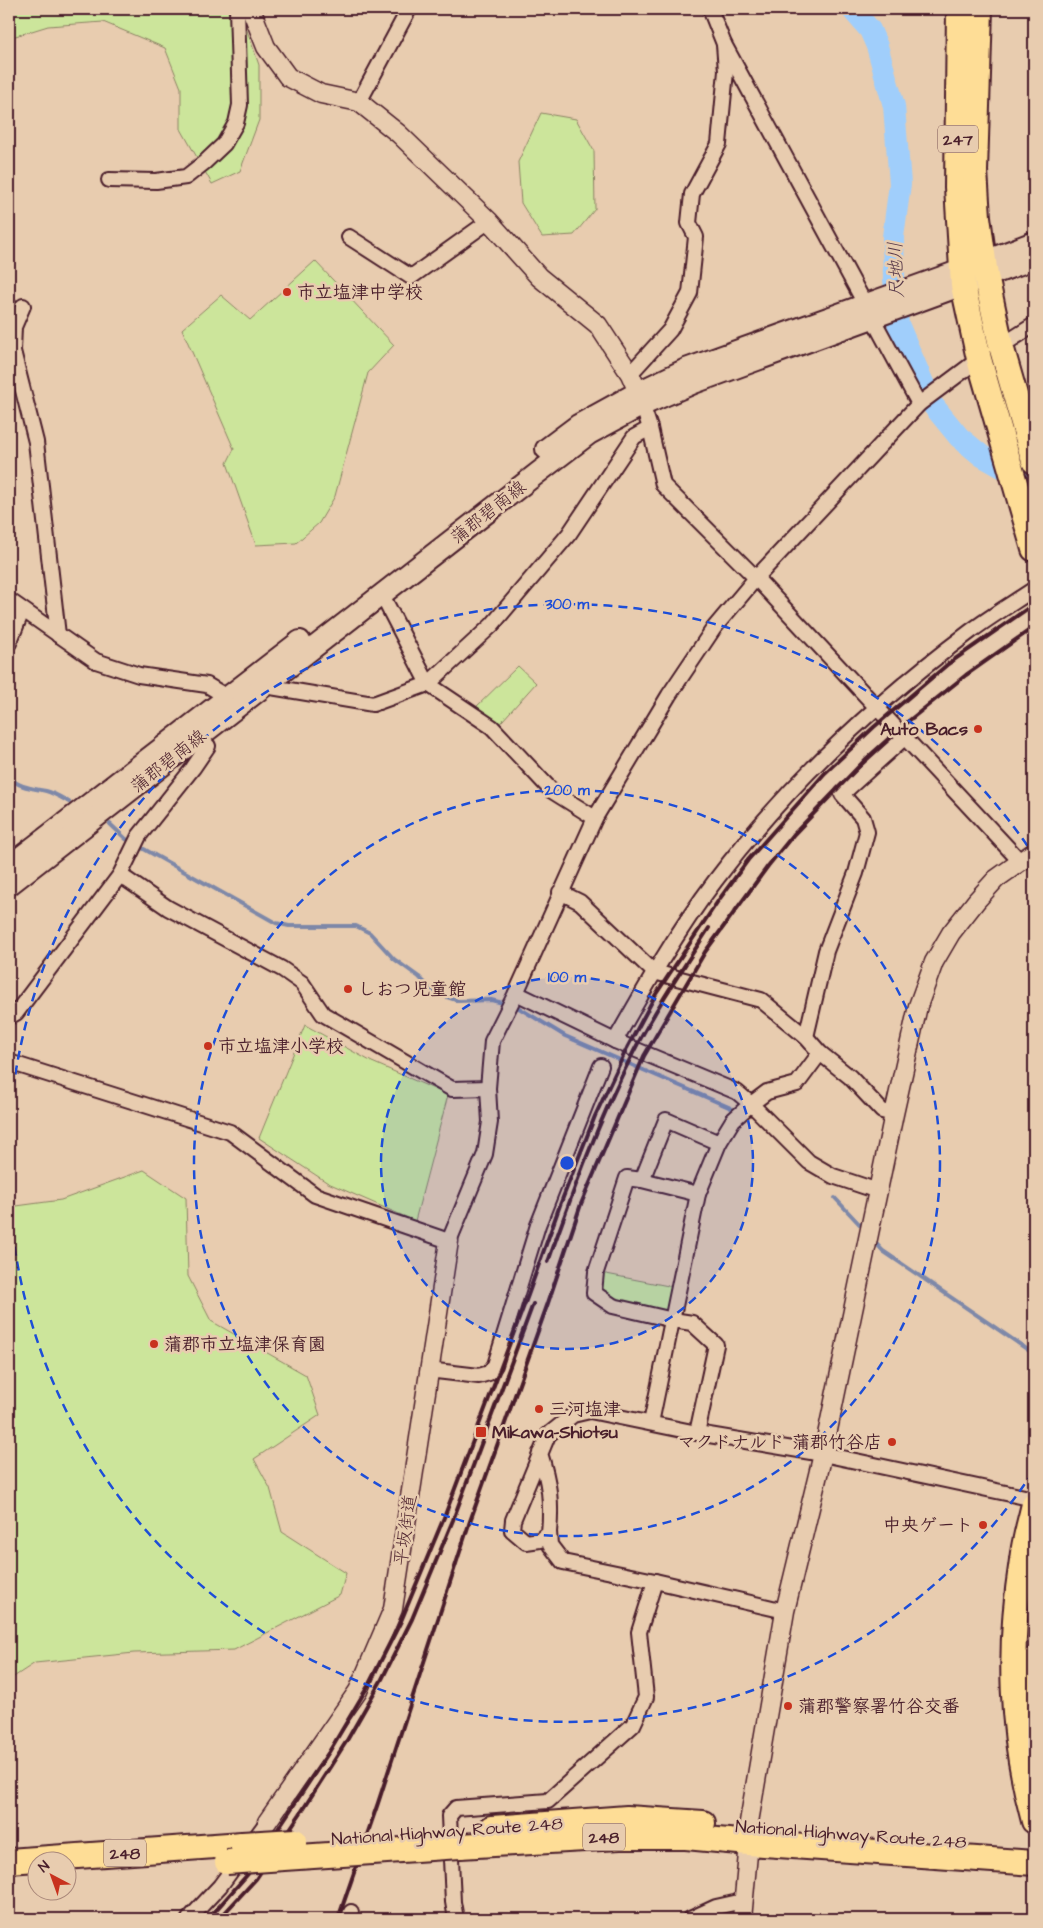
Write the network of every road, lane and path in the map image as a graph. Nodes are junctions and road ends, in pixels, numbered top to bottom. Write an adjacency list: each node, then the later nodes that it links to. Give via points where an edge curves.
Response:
1 (237, 9): 9 (street, via 240,105 236,123 224,144 186,177 156,181)
2 (251, 9): 8 (street, via 266,47 288,77 321,94)
3 (408, 9): 8 (street)
4 (710, 9): 7 (street)
5 (959, 9): 14 (highway, 247, via 957,188)
6 (980, 9): 14 (highway, 247)
7 (724, 44): 15 (street); 20 (street, via 726,71 719,144 692,194 689,223 696,237 690,293)
8 (359, 102): 10 (street, via 399,134)
9 (109, 180)
10 (489, 220): 11 (street, via 412,277); 20 (street, via 539,277 598,325)
11 (349, 237)
12 (1034, 242): 14 (main road, 蒲郡碧南線)
13 (1034, 259): 14 (main road, 蒲郡碧南線)
14 (974, 273): 15 (main road, 蒲郡碧南線); 18 (highway, 247); 19 (highway, 247)
15 (887, 305): 20 (main road, 蒲郡碧南線, via 686,369); 21 (street)
16 (23, 306): 30 (street, via 14,327 13,352 36,442)
17 (1034, 325): 18 (street)
18 (1001, 346): 23 (highway, 247)
19 (979, 359): 21 (street, 平坂街道); 24 (highway, 247)
20 (637, 390): 22 (street); 27 (main road, 蒲郡碧南線, via 582,440); 34 (main road, 蒲郡碧南線, via 578,425)
21 (921, 402): 25 (street, 平坂街道)
22 (650, 428): 25 (street, via 663,485); 32 (street, via 634,437 570,534 492,625)
23 (1034, 462)
24 (1034, 549)
25 (756, 578): 35 (street); 38 (street, 平坂街道, via 714,628 669,695)
26 (1034, 589): 35 (street, via 972,630)
27 (382, 595): 32 (street); 33 (main road, 蒲郡碧南線)
28 (9, 600): 29 (street)
29 (22, 611): 30 (street); 31 (street)
30 (58, 635): 34 (street, via 96,661 139,675 207,685)
31 (9, 643)
32 (428, 684): 33 (street, via 373,704); 38 (street, via 492,727 552,791)
33 (265, 686): 34 (main road, 蒲郡碧南線)
34 (231, 702): 37 (main road, 蒲郡碧南線); 40 (main road, 蒲郡碧南線)
35 (876, 707): 36 (street); 44 (street, via 786,796 715,881)
36 (904, 738): 39 (street); 47 (street, via 842,794 863,818 867,832 856,873 826,951)
37 (191, 743): 41 (street, via 208,746 135,845); 42 (main road, 蒲郡碧南線)
38 (595, 818): 43 (street, 平坂街道)
39 (1027, 857): 54 (street, via 996,879 977,900 951,933 934,962 918,1006)
40 (9, 866)
41 (120, 875): 46 (street, via 16,1013); 52 (street, via 168,908 282,970 302,983 324,1014 452,1089)
42 (9, 885)
43 (560, 892): 44 (street, via 580,902); 45 (street, 平坂街道)
44 (654, 972): 47 (street, via 761,1000); 48 (street)
45 (512, 1001): 48 (street); 52 (street, 平坂街道, via 492,1041)
46 (9, 1017)
47 (806, 1037): 49 (street)
48 (615, 1041): 53 (street, via 737,1092)
49 (820, 1053): 53 (street, via 797,1084 767,1092); 54 (street, via 850,1077 882,1111)
50 (9, 1062): 59 (street, via 230,1132 315,1195)
51 (601, 1066): 61 (street, via 538,1225 495,1365 488,1373 479,1376)
52 (488, 1088): 59 (street, 平坂街道, via 490,1122 485,1154)
53 (751, 1104): 55 (street, via 733,1120); 57 (street, via 809,1162 833,1176)
54 (894, 1114): 57 (street)
55 (718, 1143): 56 (street, via 666,1120); 58 (street)
56 (642, 1180): 58 (street); 60 (street, via 627,1178 596,1272 594,1293 613,1306)
57 (878, 1191): 65 (street)
58 (698, 1194): 60 (street)
59 (449, 1241): 61 (street, 平坂街道)
60 (673, 1320): 62 (street); 63 (street, via 692,1323 716,1345)
61 (428, 1370): 74 (street, 平坂街道, via 393,1609 358,1691)
62 (651, 1423): 63 (street); 64 (street, via 590,1411 572,1415 548,1435)
63 (697, 1433): 65 (street)
64 (540, 1453): 68 (street, via 549,1482 552,1509); 68 (street, via 512,1530 526,1542 540,1540)
65 (823, 1454): 66 (street); 70 (street)
66 (1034, 1499)
67 (1034, 1504): 73 (highway, via 1022,1558 1015,1615 1013,1686 1020,1760)
68 (549, 1532): 69 (street, via 550,1545 563,1562)
69 (655, 1581): 70 (street); 85 (street, via 639,1632 646,1697 633,1725 548,1801 456,1808 449,1816)
70 (786, 1611): 75 (street)
71 (1034, 1660): 72 (highway)
72 (1034, 1712)
73 (1034, 1821)
74 (267, 1822): 84 (street, 平坂街道, via 220,1886)
75 (748, 1835): 76 (highway, National Highway Route 248 / 248); 77 (highway, National Highway Route 248 / 248, bridge, via 460,1838); 79 (highway, National Highway Route 248 / 248); 83 (street)
76 (1034, 1847)
77 (235, 1853): 78 (highway, National Highway Route 248 / 248); 80 (highway, National Highway Route 248 / 248)
78 (9, 1861)
79 (1034, 1863)
80 (78, 1871)
81 (28, 1875): 82 (highway)
82 (9, 1876)
83 (743, 1900): 86 (street, via 716,1906); 87 (street)
84 (189, 1919)
85 (456, 1919)
86 (690, 1919)
87 (742, 1919)

